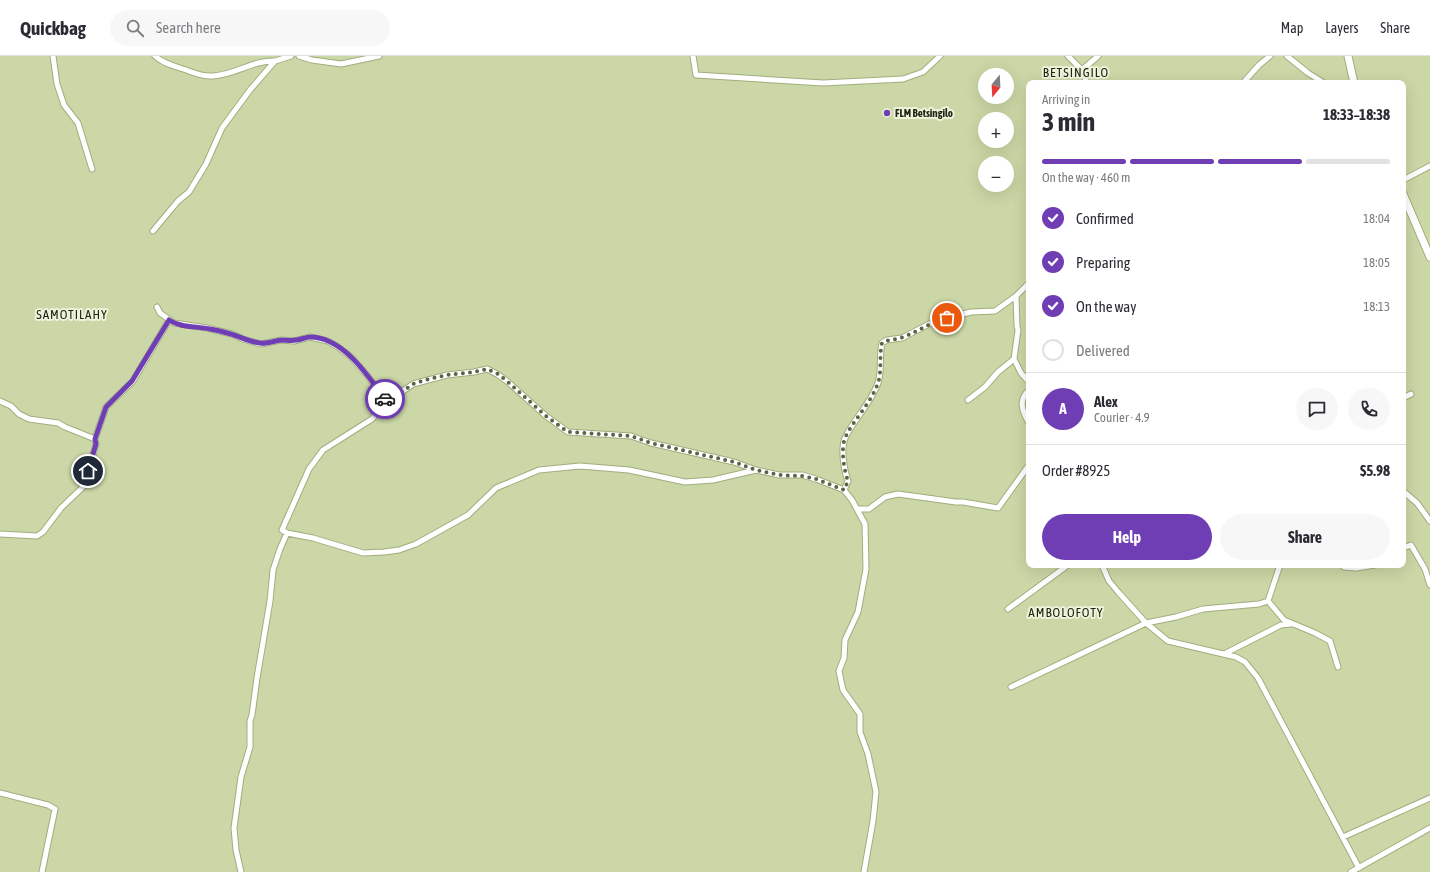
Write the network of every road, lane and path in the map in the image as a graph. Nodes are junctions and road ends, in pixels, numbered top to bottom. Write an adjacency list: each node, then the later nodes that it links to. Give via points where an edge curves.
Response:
1 (53, 56): 20 (street, via 57,84 64,105 78,123)
2 (156, 56): 13 (street, via 168,65 203,76 226,74 253,64)
3 (291, 56): 13 (street)
4 (299, 56): 5 (street, via 341,64)
5 (379, 56)
6 (693, 56): 7 (street, via 696,76 823,83 903,79 923,72)
7 (940, 56)
8 (1068, 56): 14 (street)
9 (1098, 56): 14 (street)
10 (1270, 56): 16 (street)
11 (1287, 56): 17 (street)
12 (1348, 56): 18 (street)
13 (275, 61): 23 (street, via 222,128 206,164 189,192)
14 (1082, 70): 15 (street)
15 (1085, 80)
16 (1246, 80)
17 (1319, 80)
18 (1353, 80)
19 (1430, 166): 21 (street)
20 (92, 169)
21 (1406, 178)
22 (1406, 201): 24 (street)
23 (153, 231)
24 (1430, 257)
25 (1026, 286): 26 (street)
26 (1016, 296): 29 (street, via 1018,330); 41 (street, via 995,311 971,312 936,321 902,338 882,343 879,382 845,437 843,462 848,481)
27 (157, 307): 28 (street)
28 (169, 320): 36 (street, via 182,325 232,334 261,344 310,337 328,341 350,356); 38 (street, via 132,381 106,407)
29 (1014, 359): 30 (street); 34 (street)
30 (1026, 379)
31 (1026, 393): 37 (street, via 1022,398)
32 (1411, 394): 33 (street)
33 (1406, 396)
34 (968, 400)
35 (0, 401): 38 (street, via 12,406 18,414 29,419 58,423)
36 (387, 402): 40 (street, via 413,384 425,380 487,369 498,374 568,432 631,436); 45 (street, via 372,419 323,450 309,469 282,530)
37 (1026, 415)
38 (95, 439): 46 (street, via 96,444 85,485 61,508 43,532 37,536)
39 (1026, 469): 43 (street, via 998,508 898,494 885,497 869,509)
40 (756, 470): 41 (street, via 816,479); 45 (street, via 713,480 685,482 629,470 580,466 539,470 496,488 468,515 416,544 399,550 363,553)
41 (844, 490): 43 (street)
42 (1406, 494): 44 (street, via 1417,503)
43 (857, 510): 68 (street, via 865,524 866,569 858,612 845,640 844,658 839,671 843,690 860,714 860,732 868,754 876,792)
44 (1430, 521)
45 (287, 533): 67 (street, via 273,570 250,721 250,747 241,777 234,828)
46 (0, 534)
47 (1406, 547): 52 (street, via 1410,545)
48 (1430, 567): 52 (street)
49 (1064, 568): 55 (street)
50 (1103, 568): 56 (street, via 1109,581)
51 (1279, 568): 54 (street)
52 (1424, 569): 53 (street)
53 (1430, 585)
54 (1268, 601): 56 (street, via 1203,609 1176,618); 57 (street, via 1284,620)
55 (1008, 609)
56 (1146, 623): 58 (street, via 1168,641); 60 (street)
57 (1291, 624): 58 (street, via 1281,626); 59 (street, via 1330,641)
58 (1223, 654): 64 (street, via 1245,662 1258,678)
59 (1338, 667)
60 (1011, 687)
61 (0, 793): 66 (street, via 55,809)
62 (1430, 798): 64 (street)
63 (1430, 828): 65 (street)
64 (1343, 837): 65 (street)
65 (1359, 868): 69 (street)
66 (42, 872)
67 (242, 872)
68 (864, 872)
69 (1351, 872)

